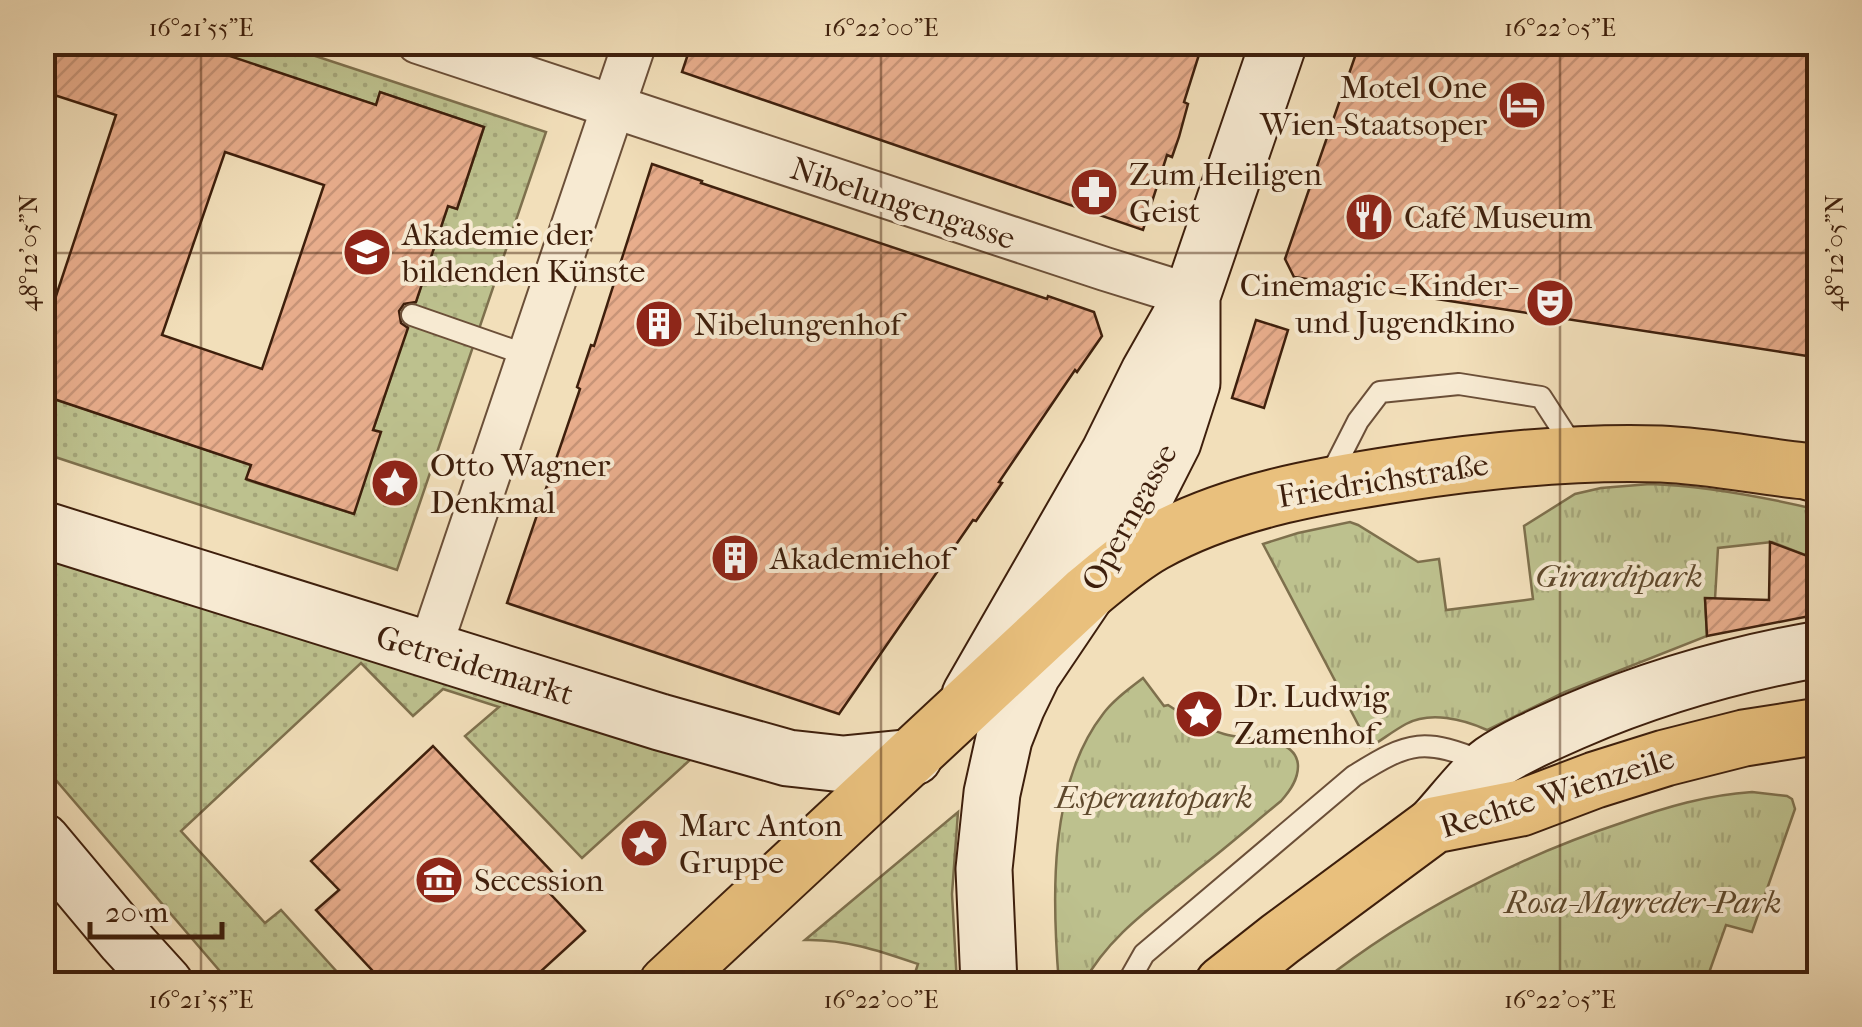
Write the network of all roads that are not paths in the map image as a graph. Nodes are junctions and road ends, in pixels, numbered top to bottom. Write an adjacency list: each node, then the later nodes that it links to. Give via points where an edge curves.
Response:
1 (418, 42): 4 (street, Nibelungengasse)
2 (635, 42): 4 (street)
3 (1279, 42): 5 (main road, Operngasse)
4 (614, 108): 5 (street, Nibelungengasse); 7 (street)
5 (1192, 296): 12 (main road, Operngasse, via 1192,384 1173,442); 15 (main road, Friedrichstraße)
6 (412, 316): 7 (lane)
7 (528, 355): 14 (street)
8 (1578, 454): 9 (main road, Friedrichstraße, via 1665,454); 10 (main road, Friedrichstraße); 10 (lane, via 1541,397 1459,384 1380,392)
9 (1820, 475)
10 (1326, 484): 12 (main road, Friedrichstraße, via 1186,528 1124,562)
11 (42, 529): 14 (main road, Getreidemarkt)
12 (1087, 594): 15 (main road, Friedrichstraße); 23 (main road, Operngasse, via 1033,673 998,760 984,870)
13 (1820, 649): 18 (main road, via 1710,672 1624,700)
14 (429, 650): 17 (main road, Getreidemarkt, via 788,758 842,764)
15 (958, 716): 17 (main road, Friedrichstraße)
16 (1820, 726): 19 (main road, Rechte Wienzeile, via 1665,758 1521,808)
17 (914, 757): 22 (main road, Friedrichstraße)
18 (1490, 765): 19 (main road); 24 (lane, via 1446,747 1416,746 1354,776 1144,954)
19 (1434, 826): 25 (main road, Rechte Wienzeile)
20 (42, 841): 21 (main road)
21 (165, 984)
22 (668, 984)
23 (989, 984)
24 (1127, 984)
25 (1224, 984)

